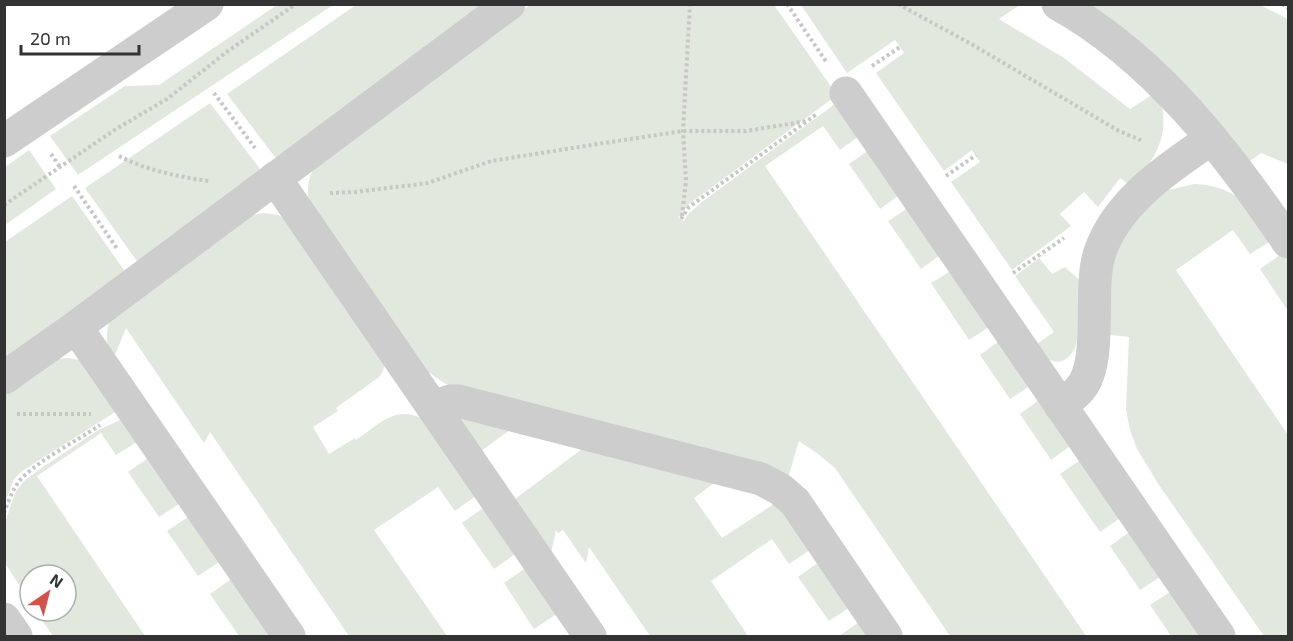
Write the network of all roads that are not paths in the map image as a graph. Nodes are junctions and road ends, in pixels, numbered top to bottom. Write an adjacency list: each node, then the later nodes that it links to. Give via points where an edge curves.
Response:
1 (207, 4): 5 (street)
2 (509, 4): 7 (street)
3 (1058, 4): 6 (street, via 1116,44 1175,96)
4 (846, 93): 11 (street)
5 (4, 141)
6 (1199, 147): 8 (street, via 1242,176); 11 (street, via 1168,168 1125,210 1111,231 1094,276 1089,371 1080,390)
7 (275, 178): 9 (street); 12 (street)
8 (1288, 242)
9 (76, 327): 10 (street); 15 (street)
10 (4, 378)
11 (1060, 405): 18 (street)
12 (433, 407): 16 (street); 17 (street, via 459,401 761,479 795,502)
13 (4, 619): 14 (street)
14 (16, 636)
15 (289, 636)
16 (590, 636)
17 (886, 636)
18 (1219, 636)

